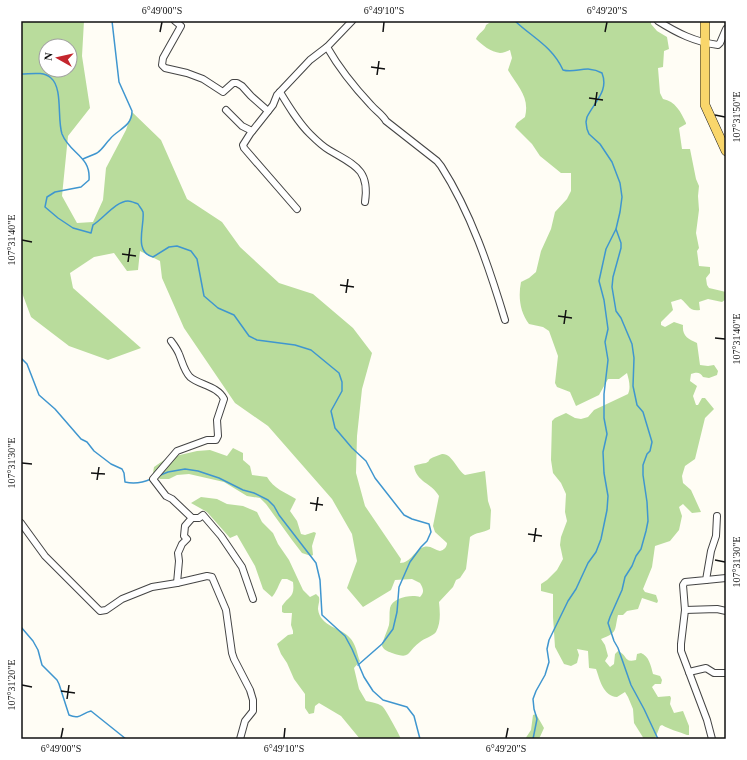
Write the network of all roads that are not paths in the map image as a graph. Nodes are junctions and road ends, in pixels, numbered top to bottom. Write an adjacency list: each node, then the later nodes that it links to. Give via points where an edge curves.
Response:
1 (175, 21): 11 (street, via 181,26 163,58 162,65 165,68 203,78 223,92 233,83 237,83)
2 (342, 21): 5 (street)
3 (658, 21): 7 (street, via 687,38)
4 (705, 21): 7 (main road)
5 (350, 23): 8 (street)
6 (726, 29): 7 (street, via 719,45)
7 (705, 43): 13 (main road, via 704,105)
8 (327, 47): 9 (street, via 310,60); 16 (street, via 371,106 441,166 467,214 485,256)
9 (280, 92): 11 (street); 14 (street, via 298,121 310,134 328,149 350,161 362,173 367,192)
10 (226, 110): 12 (street, via 242,126)
11 (268, 111): 12 (street)
12 (252, 131): 15 (street, via 244,148)
13 (726, 151)
14 (365, 202)
15 (297, 209)
16 (505, 320)
17 (171, 341): 19 (street, via 177,348 190,377 224,398 217,420 216,440 207,440 177,451 153,479 166,496)
18 (717, 516): 22 (street, via 716,536)
19 (192, 518): 23 (street, via 185,526 184,536 187,539 178,553); 24 (street, via 203,515 221,536 242,567)
20 (21, 523): 23 (street, via 45,556 100,611 152,586)
21 (726, 578): 22 (street)
22 (706, 580): 25 (street, via 684,584)
23 (177, 583): 29 (street, via 210,576 226,610 232,653 254,704 253,711 245,721)
24 (253, 598)
25 (685, 610): 26 (street); 27 (street, via 681,644)
26 (726, 611)
27 (689, 672): 28 (street, via 706,668 714,673); 30 (street)
28 (726, 673)
29 (240, 739)
30 (712, 739)

